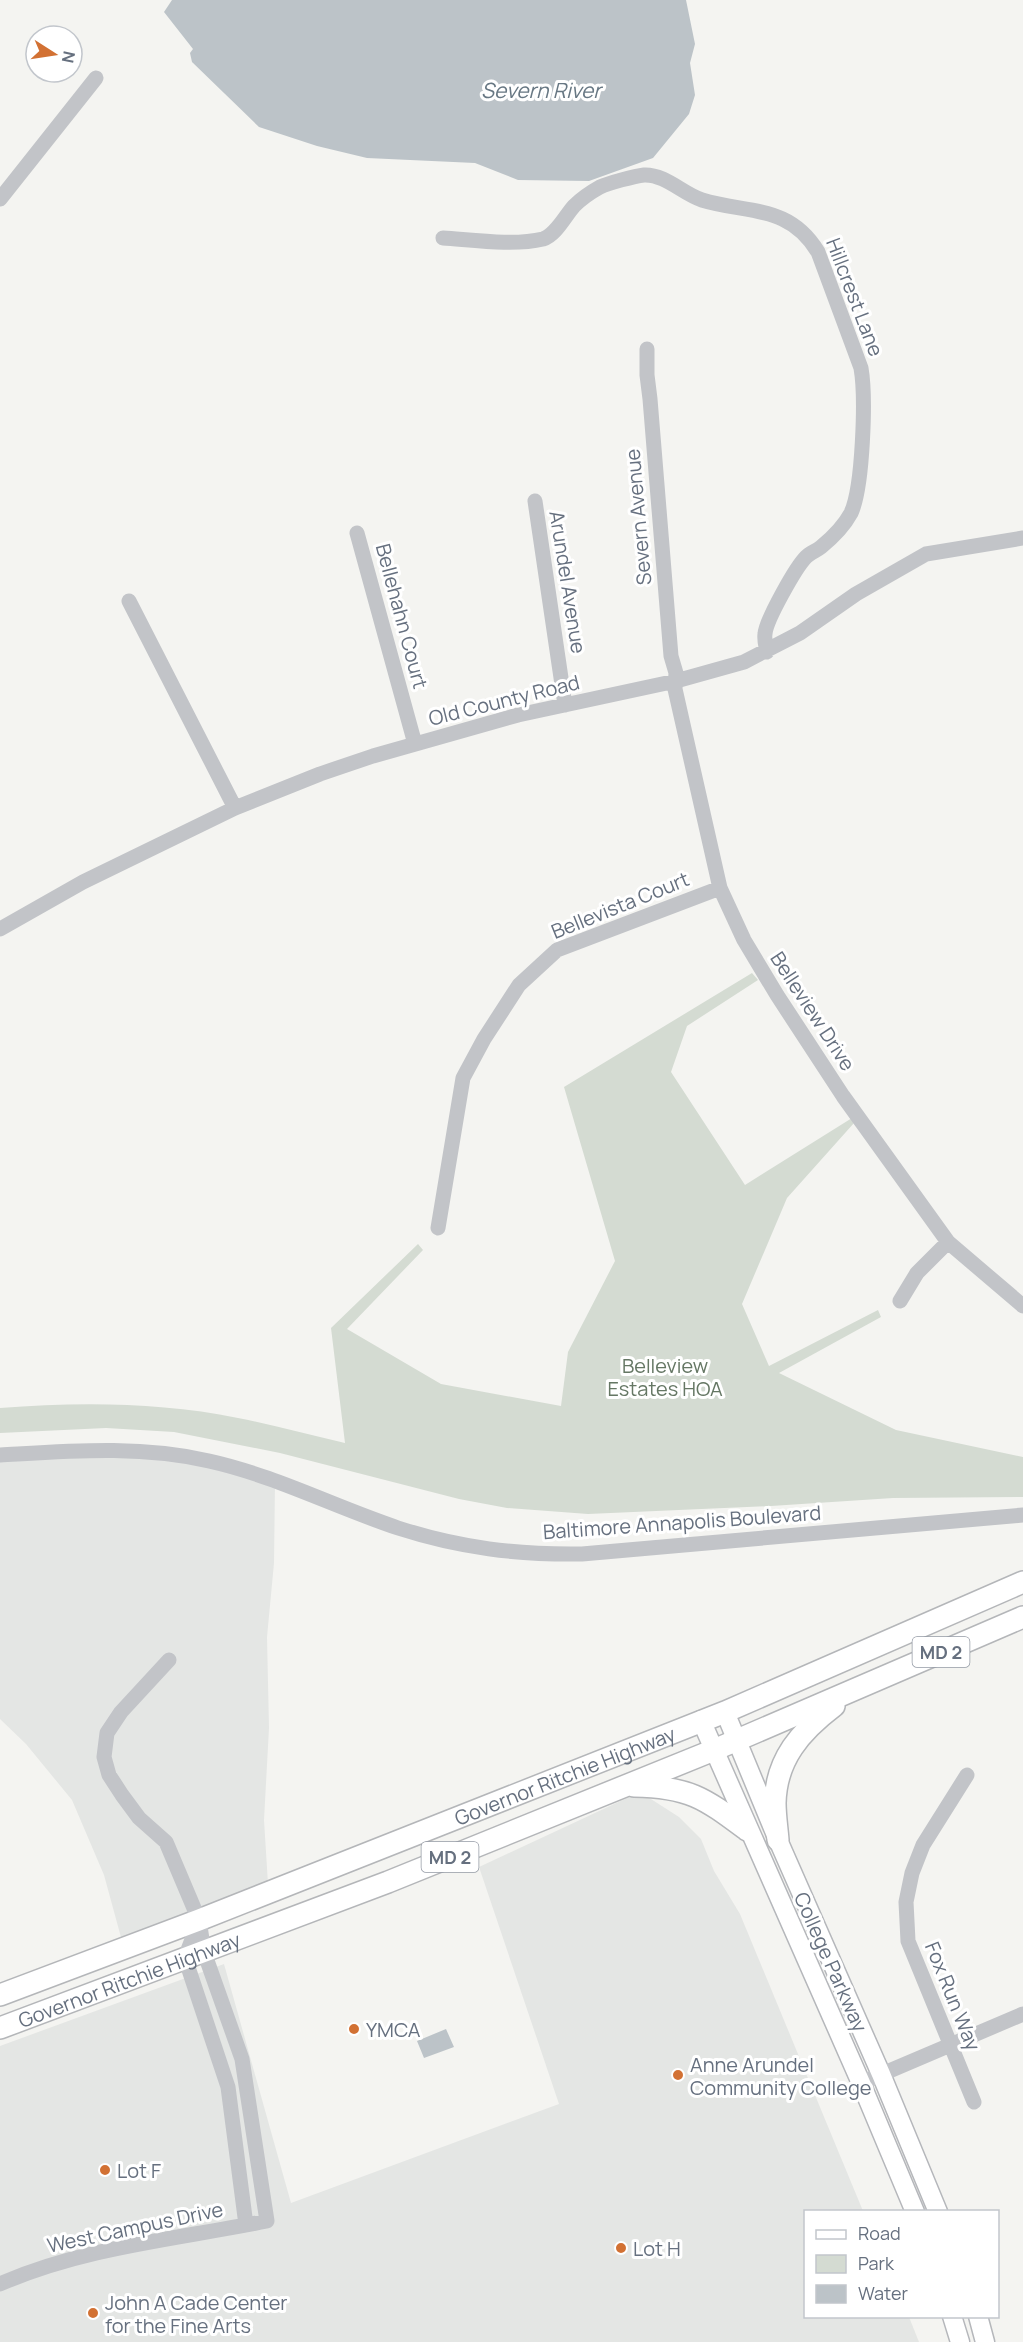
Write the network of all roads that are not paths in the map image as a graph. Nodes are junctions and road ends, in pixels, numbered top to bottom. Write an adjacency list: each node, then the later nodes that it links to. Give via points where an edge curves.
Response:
1 (96, 78): 2 (street)
2 (0, 199)
3 (443, 238): 9 (street, Hillcrest Lane, via 545,238 575,206 601,187 643,175 703,200 761,211 789,222 808,236 818,252 861,368 862,440 852,511 842,526 805,558 777,602 765,631)
4 (647, 349): 10 (street, Severn Avenue)
5 (535, 501): 11 (street, Arundel Avenue)
6 (357, 533): 12 (street, Bellehahn Court)
7 (1023, 538): 9 (street, Old County Road, via 926,554)
8 (129, 601): 13 (street)
9 (767, 652): 10 (street, Old County Road)
10 (676, 681): 11 (street, Old County Road); 14 (street, Belleview Drive)
11 (565, 705): 12 (street, Old County Road)
12 (415, 744): 13 (street, Old County Road, via 320,774)
13 (235, 808): 15 (street, Old County Road, via 82,882)
14 (720, 888): 16 (street, Bellevista Court, via 557,950 519,985 463,1078); 17 (street, Belleview Drive, via 744,940 777,995 843,1096)
15 (0, 929)
16 (438, 1228)
17 (948, 1242): 18 (street, via 917,1273); 19 (street, Belleview Drive)
18 (900, 1301)
19 (1023, 1306)
20 (0, 1455): 21 (street, Baltimore Annapolis Boulevard, via 120,1450 190,1457 239,1470 426,1536 536,1555)
21 (1023, 1515)
22 (1023, 1582): 26 (highway, Governor Ritchie Highway / MD 2)
23 (1023, 1617): 25 (highway, Governor Ritchie Highway / MD 2)
24 (169, 1660): 34 (street, via 120,1712 107,1733 104,1757 109,1775 122,1795 139,1818 166,1842)
25 (859, 1688): 28 (highway, Governor Ritchie Highway / MD 2); 33 (highway, via 814,1721 790,1751 777,1785)
26 (725, 1712): 27 (highway, Governor Ritchie Highway / MD 2); 28 (main road, College Parkway)
27 (700, 1720): 29 (main road, College Parkway); 34 (highway, Governor Ritchie Highway / MD 2)
28 (737, 1740): 29 (highway, Governor Ritchie Highway / MD 2); 33 (main road, College Parkway)
29 (714, 1750): 31 (highway, Governor Ritchie Highway / MD 2); 32 (main road, College Parkway)
30 (968, 1775): 39 (street, Fox Run Way, via 922,1845 906,1902 908,1941)
31 (624, 1786): 32 (highway, via 678,1790 700,1797); 35 (highway, Governor Ritchie Highway / MD 2, via 388,1882)
32 (747, 1830): 41 (main road, College Parkway)
33 (778, 1840): 40 (main road, College Parkway)
34 (200, 1920): 35 (street); 36 (highway, Governor Ritchie Highway / MD 2)
35 (194, 1955): 38 (highway, Governor Ritchie Highway / MD 2); 45 (street, West Campus Drive, via 228,2087); 45 (street, West Campus Drive, via 242,2060 267,2221)
36 (0, 1995)
37 (1023, 2014): 39 (street)
38 (0, 2028)
39 (950, 2046): 40 (street); 42 (street, Fox Run Way)
40 (881, 2074): 41 (street); 44 (main road, College Parkway)
41 (861, 2083): 43 (main road, College Parkway)
42 (974, 2102)
43 (915, 2210)
44 (938, 2210)
45 (246, 2225): 46 (street, West Campus Drive, via 89,2255)
46 (0, 2284)
47 (953, 2318): 49 (main road)
48 (979, 2318): 50 (main road)
49 (960, 2342)
50 (985, 2342)

